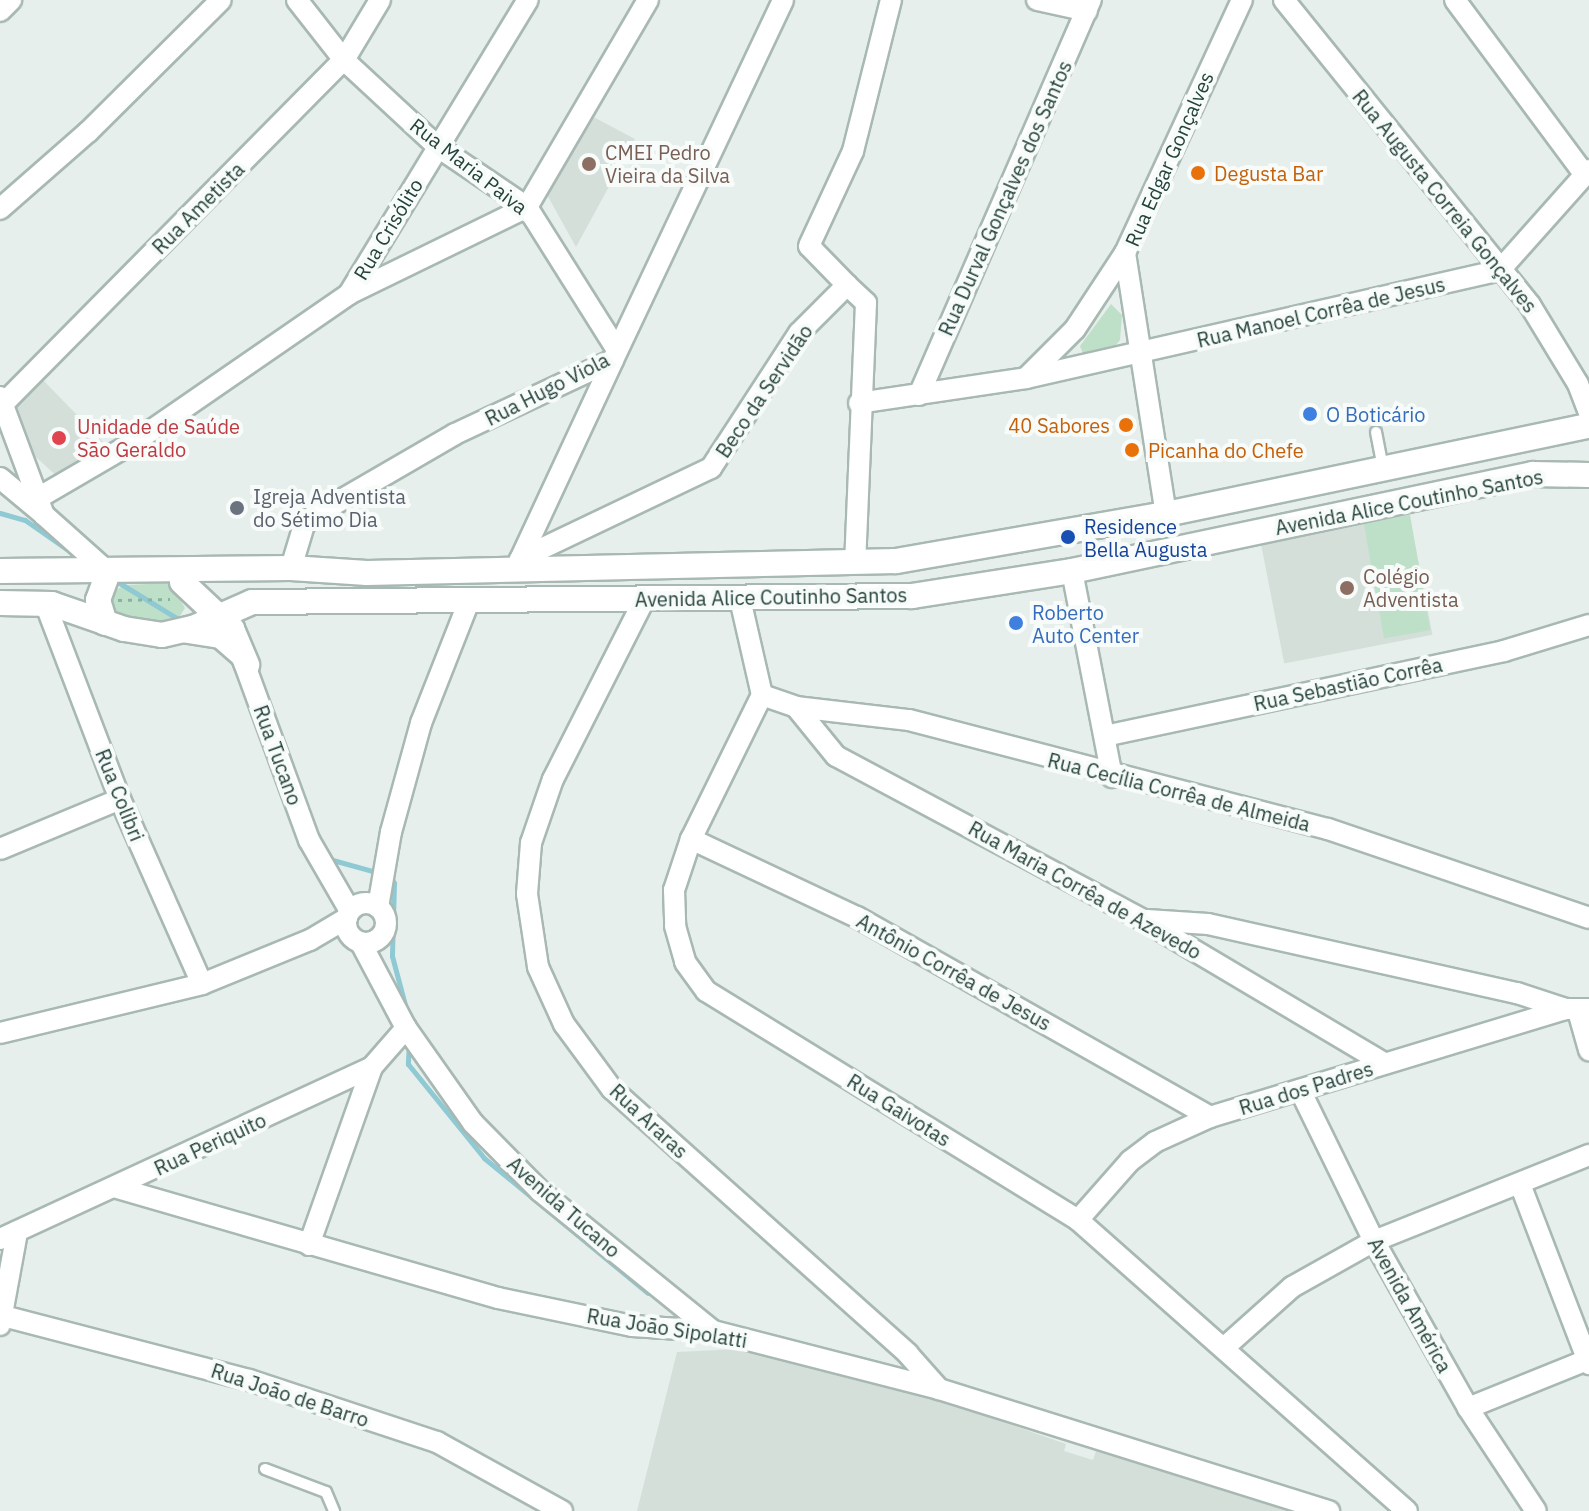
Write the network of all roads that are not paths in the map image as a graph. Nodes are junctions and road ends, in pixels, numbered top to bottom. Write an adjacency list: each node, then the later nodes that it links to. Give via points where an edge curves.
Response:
1 (11, 0): 14 (street)
2 (221, 0): 19 (street, via 88,132)
3 (297, 0): 15 (street, Rua Maria Paiva)
4 (380, 0): 15 (street, Rua Ametista)
5 (528, 0): 16 (street, Rua Crisólito)
6 (648, 0): 18 (street)
7 (783, 0): 25 (street, Rua Hugo Viola)
8 (891, 0): 22 (street, via 853,151 809,246)
9 (1037, 0): 13 (street)
10 (1242, 0): 20 (street, Rua Edgar Gonçalves)
11 (1284, 0): 21 (street, Rua Augusta Correia Gonçalves)
12 (1455, 0): 17 (street)
13 (1089, 5): 28 (street, Rua Durval Gonçalves dos Santos)
14 (0, 11)
15 (344, 60): 16 (street, Rua Maria Paiva); 29 (street, Rua Ametista)
16 (438, 147): 18 (street, Rua Maria Paiva); 23 (street, Rua Crisólito)
17 (1587, 172): 21 (street)
18 (527, 207): 23 (street); 25 (street, Rua Maria Paiva)
19 (0, 209)
20 (1125, 253): 24 (street, Rua Edgar Gonçalves); 27 (street, via 1075,329)
21 (1500, 270): 24 (street, Rua Manoel Corrêa de Jesus); 26 (street, Rua Augusta Correia Gonçalves)
22 (847, 285): 30 (street, via 866,303); 40 (street, Beco da Servidão, via 799,333 711,468)
23 (349, 294): 37 (street)
24 (1142, 354): 27 (street, Rua Manoel Corrêa de Jesus); 38 (street, Rua Edgar Gonçalves)
25 (615, 355): 40 (street); 41 (street, Rua Hugo Viola, via 455,434 312,517 304,525)
26 (1583, 377): 31 (street, Rua Augusta Correia Gonçalves)
27 (1026, 378): 28 (street, Rua Manoel Corrêa de Jesus)
28 (919, 395): 30 (street, Rua Manoel Corrêa de Jesus)
29 (1, 401): 37 (street)
30 (859, 403): 39 (street)
31 (1589, 413)
32 (1589, 426): 34 (main road, Avenida Alice Coutinho Santos)
33 (1376, 432): 34 (lane)
34 (1383, 470): 38 (main road, Avenida Alice Coutinho Santos)
35 (1589, 475): 43 (main road, Avenida Alice Coutinho Santos, via 1533,474)
36 (0, 478): 37 (street)
37 (41, 506): 44 (street)
38 (1166, 514): 39 (main road, Avenida Alice Coutinho Santos, via 927,557)
39 (855, 563): 40 (main road, Avenida Alice Coutinho Santos)
40 (518, 564): 41 (main road, Avenida Alice Coutinho Santos, via 367,573)
41 (291, 568): 45 (main road, Avenida Alice Coutinho Santos)
42 (0, 571): 44 (main road, Avenida Alice Coutinho Santos)
43 (1072, 571): 47 (main road, Avenida Alice Coutinho Santos, via 1013,588); 59 (street)
44 (108, 572): 45 (main road, Avenida Alice Coutinho Santos); 53 (main road, via 99,596)
45 (182, 582): 52 (main road); 55 (main road, via 190,619)
46 (645, 598): 47 (main road, Avenida Alice Coutinho Santos); 48 (main road, Avenida Alice Coutinho Santos); 92 (street, Rua Araras, via 553,779 531,843 527,894 538,967 564,1024 612,1089 908,1354)
47 (740, 599): 57 (street)
48 (469, 601): 49 (main road, Avenida Alice Coutinho Santos); 64 (street, via 421,723 391,832)
49 (252, 602): 52 (main road, Avenida Alice Coutinho Santos); 56 (main road, via 242,620)
50 (0, 603): 51 (main road, Avenida Alice Coutinho Santos)
51 (45, 603): 53 (main road, Avenida Alice Coutinho Santos); 61 (street, Rua Colibri)
52 (217, 614): 55 (main road, Avenida Alice Coutinho Santos); 56 (main road)
53 (105, 623): 55 (main road, Avenida Alice Coutinho Santos, via 152,635)
54 (1589, 625): 59 (street, Rua Sebastião Corrêa, via 1504,651)
55 (182, 632): 56 (street, Rua Tucano, via 220,638)
56 (244, 655): 65 (street, Rua Tucano, via 309,840)
57 (762, 695): 58 (street, Rua Cecília Corrêa de Almeida); 62 (street, Rua Gaivotas)
58 (796, 707): 60 (street, Rua Cecília Corrêa de Almeida, via 909,720); 67 (street, Rua Maria Corrêa de Azevedo, via 836,756)
59 (1105, 736): 60 (street)
60 (1112, 777): 66 (street, Rua Cecília Corrêa de Almeida, via 1328,829)
61 (120, 799): 63 (street); 72 (street, Rua Colibri)
62 (691, 839): 80 (street, Antônio Corrêa de Jesus, via 857,917); 84 (street, Rua Gaivotas, via 674,890 675,926 685,962 706,991)
63 (0, 849)
64 (378, 907): 65 (street, via 363,903); 68 (street)
65 (348, 914): 69 (street); 70 (street)
66 (1589, 918)
67 (1143, 920): 73 (street, via 1208,924); 77 (street, Rua Maria Corrêa de Azevedo)
68 (386, 928): 70 (street, via 376,941); 71 (street, Avenida Tucano)
69 (310, 940): 70 (street); 72 (street)
70 (357, 941): 71 (street, Avenida Tucano)
71 (385, 983): 74 (street, Avenida Tucano)
72 (202, 984): 75 (street)
73 (1578, 1010): 76 (street); 77 (street, Rua dos Padres)
74 (406, 1028): 78 (street, Rua Periquito); 89 (street, Avenida Tucano, via 473,1123 540,1191)
75 (0, 1033)
76 (1589, 1050)
77 (1384, 1063): 79 (street, Rua dos Padres)
78 (372, 1067): 83 (street, Rua Periquito); 87 (street)
79 (1300, 1090): 80 (street, Rua dos Padres); 86 (street, Avenida América)
80 (1210, 1117): 84 (street, Rua dos Padres, via 1155,1142 1130,1161)
81 (1589, 1155): 82 (street)
82 (1520, 1184): 86 (street); 91 (street)
83 (117, 1188): 85 (street, Rua Periquito); 87 (street, Rua João Sipolatti)
84 (1078, 1220): 90 (street, Rua Gaivotas)
85 (8, 1235): 88 (street)
86 (1374, 1241): 90 (street, via 1292,1287); 93 (street, Avenida América)
87 (309, 1245): 89 (street, Rua João Sipolatti, via 528,1304 632,1326)
88 (1, 1321): 96 (street, Rua João de Barro, via 249,1380 437,1442)
89 (713, 1331): 92 (street, Rua João Sipolatti)
90 (1226, 1346): 98 (street, Rua Gaivotas)
91 (1588, 1361): 93 (street)
92 (939, 1389): 97 (street, Rua João Sipolatti)
93 (1468, 1408): 99 (street, Avenida América)
94 (265, 1469): 95 (lane, via 326,1492)
95 (334, 1511)
96 (562, 1511)
97 (1329, 1511)
98 (1407, 1511)
99 (1536, 1511)

